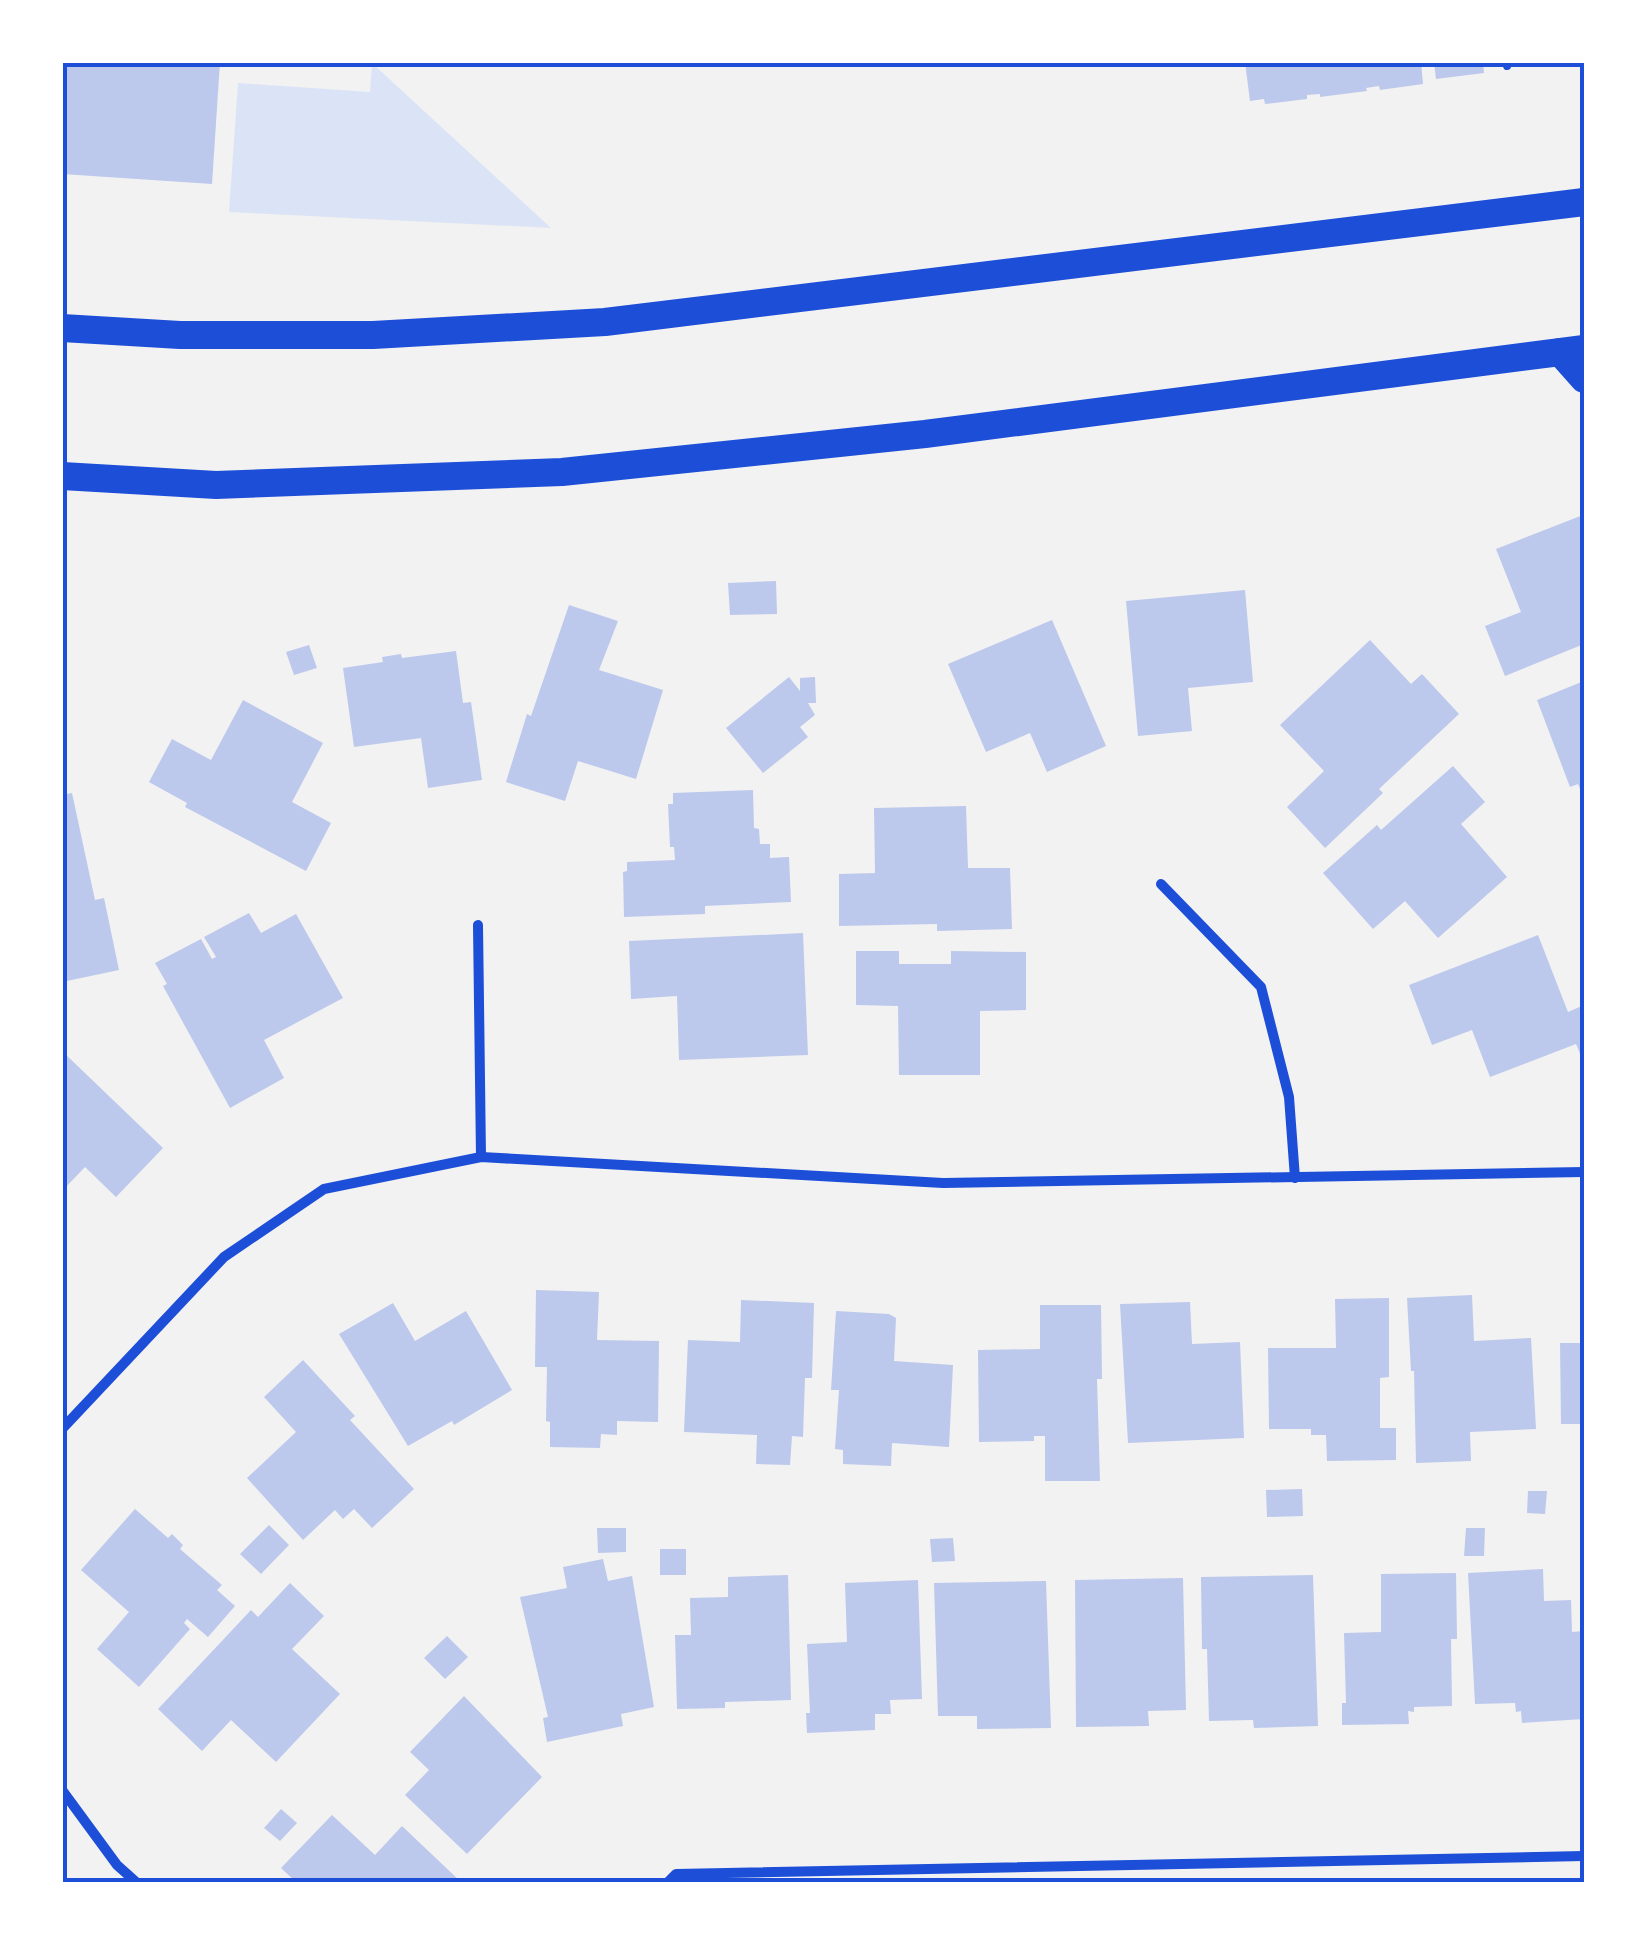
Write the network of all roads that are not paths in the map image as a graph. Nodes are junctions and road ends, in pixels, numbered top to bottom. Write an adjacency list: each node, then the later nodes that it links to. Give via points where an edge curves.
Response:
1 (1584, 202): 2 (highway, via 605,322 373,335)
2 (62, 328)
3 (1572, 350): 4 (highway); 5 (highway, via 925,434 562,472 216,485)
4 (1584, 379)
5 (62, 476)
6 (1162, 884): 10 (street, via 1261,987 1290,1097)
7 (478, 925): 8 (street)
8 (481, 1157): 10 (street, via 943,1183); 11 (street, via 324,1189 224,1256)
9 (1584, 1172): 10 (street)
10 (1295, 1178)
11 (62, 1429)
12 (62, 1790): 14 (street)
13 (1584, 1856): 15 (street, via 676,1874)
14 (136, 1882)
15 (668, 1882)

